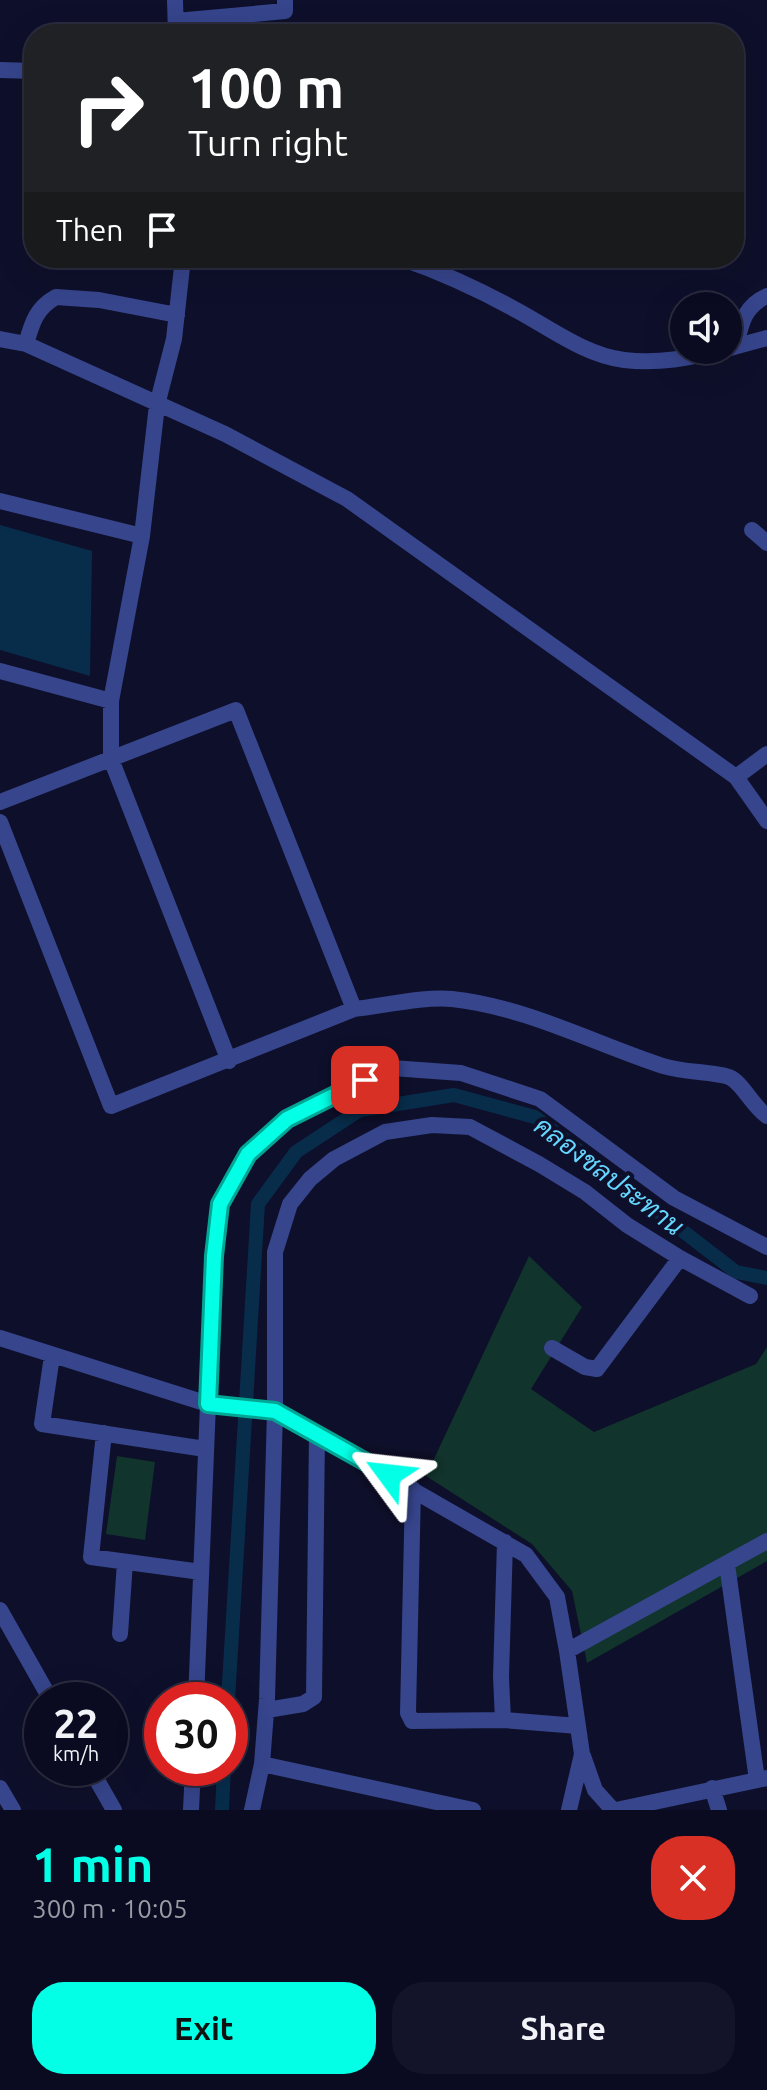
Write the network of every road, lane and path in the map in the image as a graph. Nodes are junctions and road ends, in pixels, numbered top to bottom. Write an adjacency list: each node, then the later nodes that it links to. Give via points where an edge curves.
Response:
1 (175, 0): 3 (street)
2 (285, 0): 4 (street, via 285,11)
3 (176, 24)
4 (202, 24)
5 (0, 70): 6 (street)
6 (24, 71)
7 (182, 268): 10 (street)
8 (432, 268): 16 (street, via 595,353 623,360)
9 (767, 296): 11 (street)
10 (177, 315): 14 (street, via 56,297 39,309); 17 (street)
11 (742, 319)
12 (767, 338): 15 (street)
13 (0, 339): 14 (street)
14 (26, 344): 17 (street)
15 (742, 345)
16 (670, 361)
17 (157, 405): 20 (street); 26 (street, via 225,434 347,499)
18 (0, 501): 20 (street)
19 (752, 530): 21 (street)
20 (142, 536): 23 (street)
21 (767, 543)
22 (0, 671): 23 (street)
23 (111, 701): 25 (street)
24 (767, 754): 26 (street)
25 (111, 759): 27 (street); 30 (street, via 236,710); 31 (street)
26 (736, 777): 28 (street)
27 (0, 802)
28 (767, 821)
29 (0, 822): 31 (street, via 111,1106)
30 (354, 1009): 31 (street); 32 (street, via 449,999 497,1008 664,1067 731,1077)
31 (229, 1061)
32 (767, 1116)
33 (767, 1247): 39 (street, via 674,1198 540,1099 461,1073 392,1068 287,1119 248,1154 220,1204)
34 (680, 1258): 35 (street); 37 (street, via 597,1369); 40 (street, via 585,1192 470,1127 432,1125 385,1132 334,1159 290,1204 275,1252)
35 (750, 1296)
36 (0, 1338): 38 (street)
37 (552, 1348)
38 (52, 1356): 39 (street); 41 (street, via 42,1424)
39 (208, 1404): 40 (street); 43 (street)
40 (275, 1411): 42 (street); 55 (street)
41 (104, 1433): 43 (street); 47 (street, via 91,1557)
42 (317, 1433): 44 (street); 55 (street, via 314,1697)
43 (205, 1449): 49 (street)
44 (413, 1489): 46 (street); 56 (street, via 408,1713 412,1721)
45 (767, 1541): 48 (street)
46 (505, 1542): 52 (street, via 526,1555 557,1597); 56 (street)
47 (125, 1562): 49 (street); 51 (street)
48 (727, 1564): 52 (street); 60 (street)
49 (201, 1572): 54 (street)
50 (0, 1610): 53 (street)
51 (120, 1634)
52 (567, 1651): 57 (street)
53 (41, 1682)
54 (197, 1682)
55 (267, 1710): 59 (street)
56 (503, 1720): 57 (street)
57 (578, 1726): 58 (street)
58 (582, 1754): 70 (street); 71 (street, via 595,1790)
59 (262, 1764): 68 (street); 69 (street)
60 (762, 1779): 64 (street)
61 (100, 1786): 66 (street)
62 (192, 1786): 67 (street)
63 (0, 1788): 65 (street)
64 (712, 1788): 71 (street); 72 (street)
65 (13, 1810)
66 (114, 1810)
67 (191, 1810)
68 (252, 1810)
69 (473, 1810)
70 (569, 1810)
71 (614, 1810)
72 (719, 1810)

